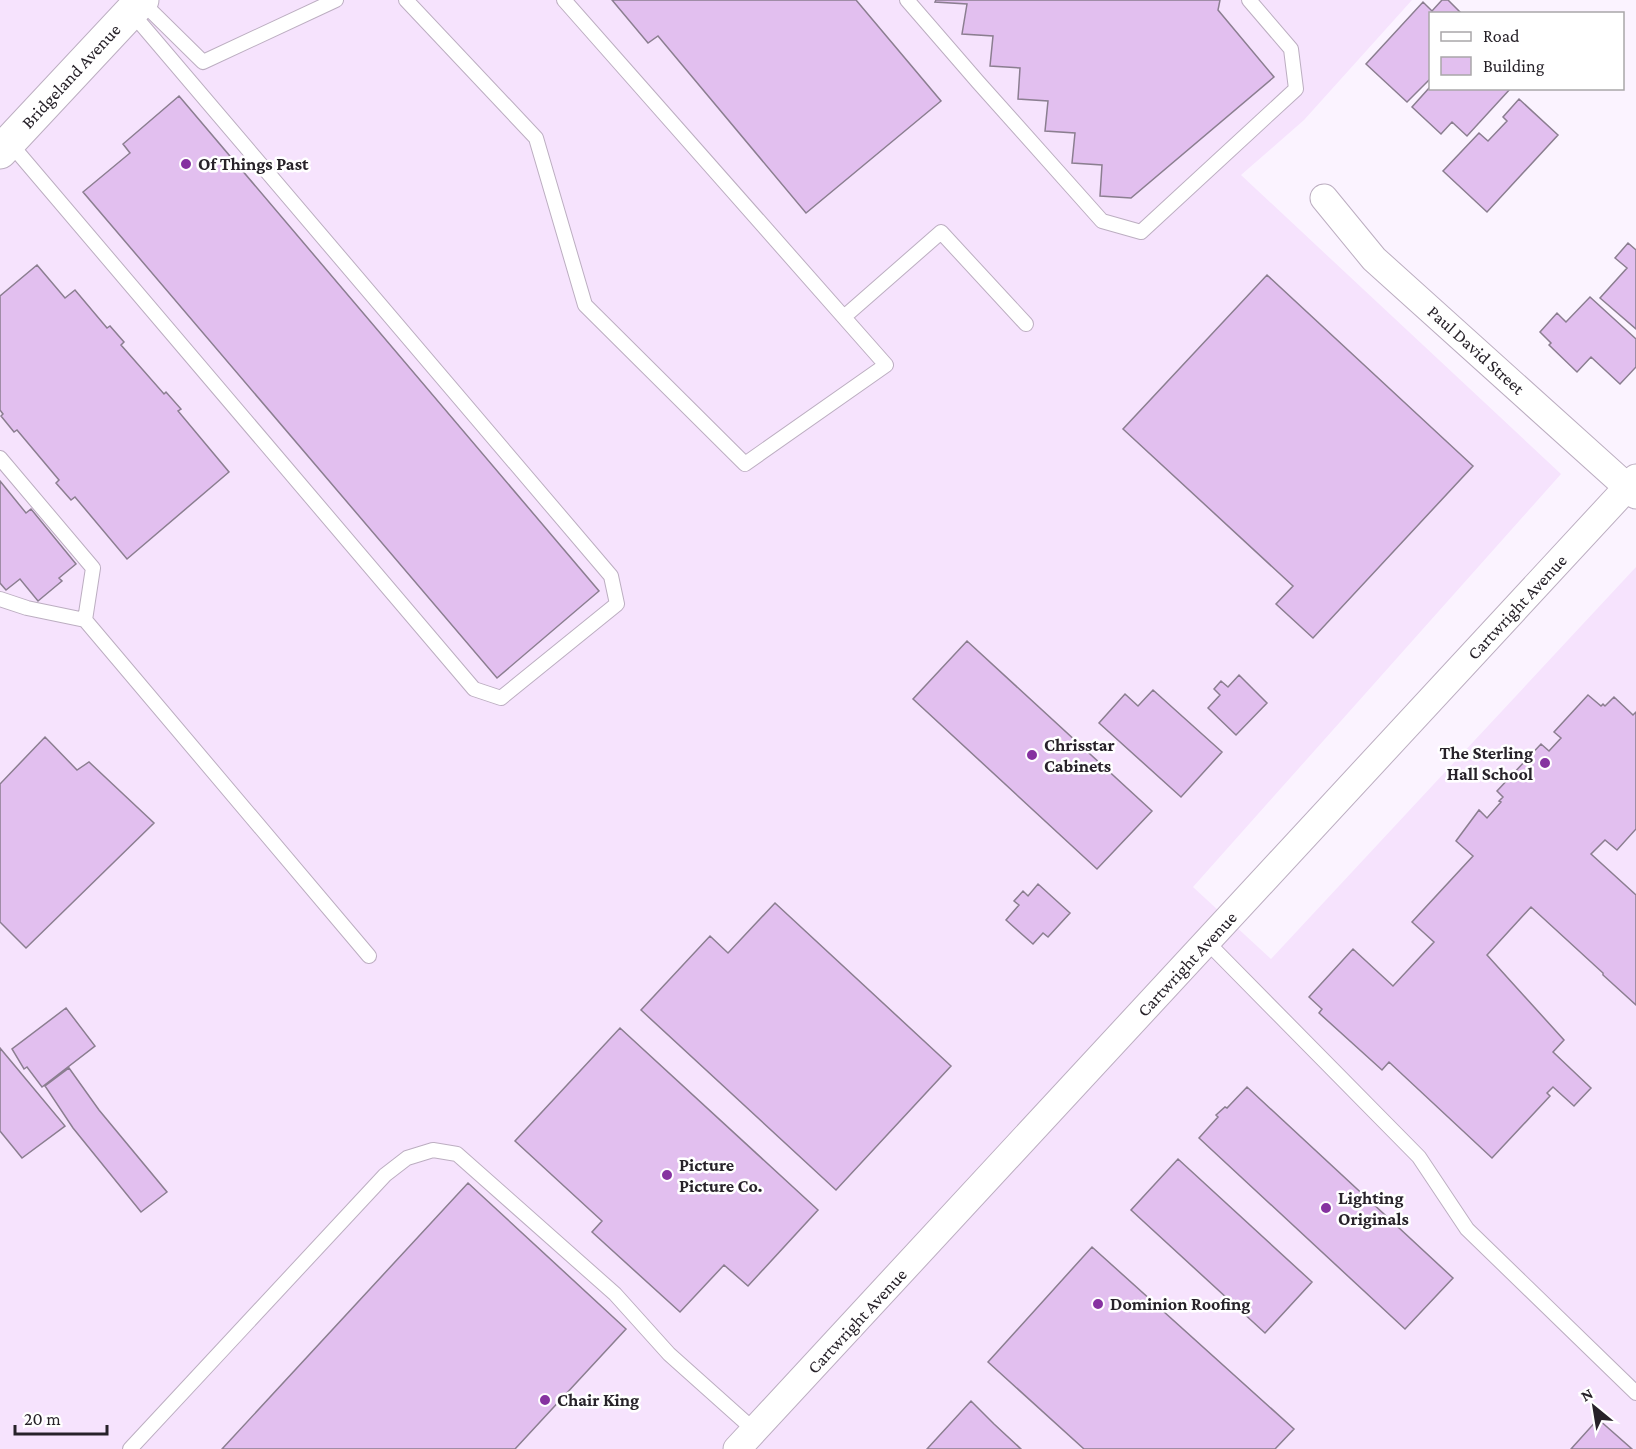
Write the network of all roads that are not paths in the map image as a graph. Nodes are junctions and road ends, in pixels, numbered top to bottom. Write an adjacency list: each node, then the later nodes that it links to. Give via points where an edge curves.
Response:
1 (336, 0): 6 (lane, via 203,62)
2 (406, 0): 9 (lane, via 536,138 585,305 745,464 886,365)
3 (564, 0): 9 (lane)
4 (907, 0): 5 (lane, via 1102,221 1141,232 1296,89 1291,49)
5 (1249, 0)
6 (138, 4): 7 (street, Bridgeland Avenue); 7 (lane, via 611,576 616,604 501,698 474,689)
7 (5, 147)
8 (1324, 198): 12 (street, Paul David Street, via 1374,259)
9 (844, 317): 10 (lane, via 941,232)
10 (1026, 324)
11 (0, 458): 14 (lane, via 93,568)
12 (1633, 487): 15 (street, Cartwright Avenue)
13 (0, 599): 14 (lane)
14 (85, 620): 16 (lane)
15 (1207, 942): 17 (lane, via 1419,1157 1467,1229); 18 (street, Cartwright Avenue)
16 (369, 957)
17 (1636, 1393)
18 (745, 1440): 19 (lane, via 615,1294 457,1154 433,1150 407,1158 385,1175)
19 (130, 1449)

